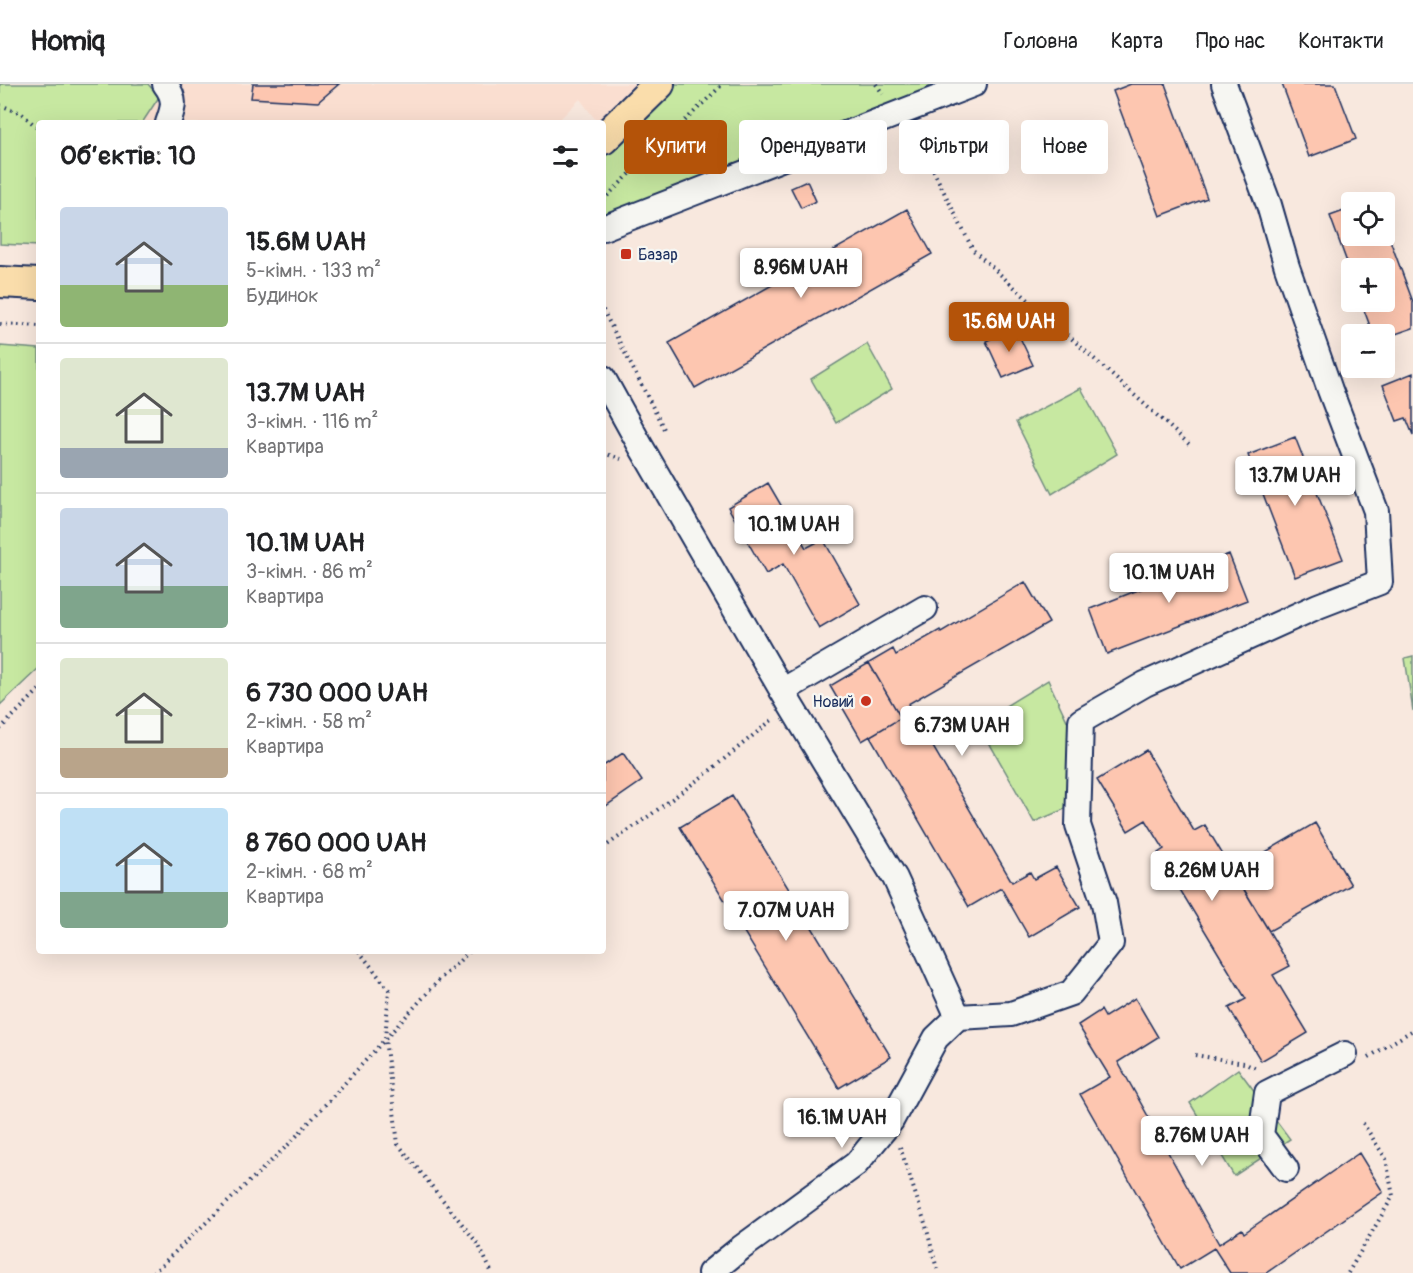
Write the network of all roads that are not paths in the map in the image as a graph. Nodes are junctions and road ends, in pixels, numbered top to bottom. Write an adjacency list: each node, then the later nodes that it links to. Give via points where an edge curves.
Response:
1 (165, 84): 5 (street, via 174,107)
2 (659, 84): 6 (main road)
3 (974, 84): 7 (street)
4 (1224, 84): 13 (street, via 1376,511 1380,582 1145,684 1082,722 1078,825 1104,903 1111,944 1071,993 1011,1014)
5 (169, 120)
6 (606, 136)
7 (606, 227)
8 (0, 282): 9 (main road)
9 (36, 284)
10 (606, 384): 12 (street)
11 (925, 609): 12 (street)
12 (787, 699): 13 (street, via 895,878)
13 (958, 1017): 16 (street, via 936,1038 891,1121 856,1164)
14 (1357, 1055): 15 (street, via 1267,1093 1261,1135)
15 (1286, 1169)
16 (710, 1273)

